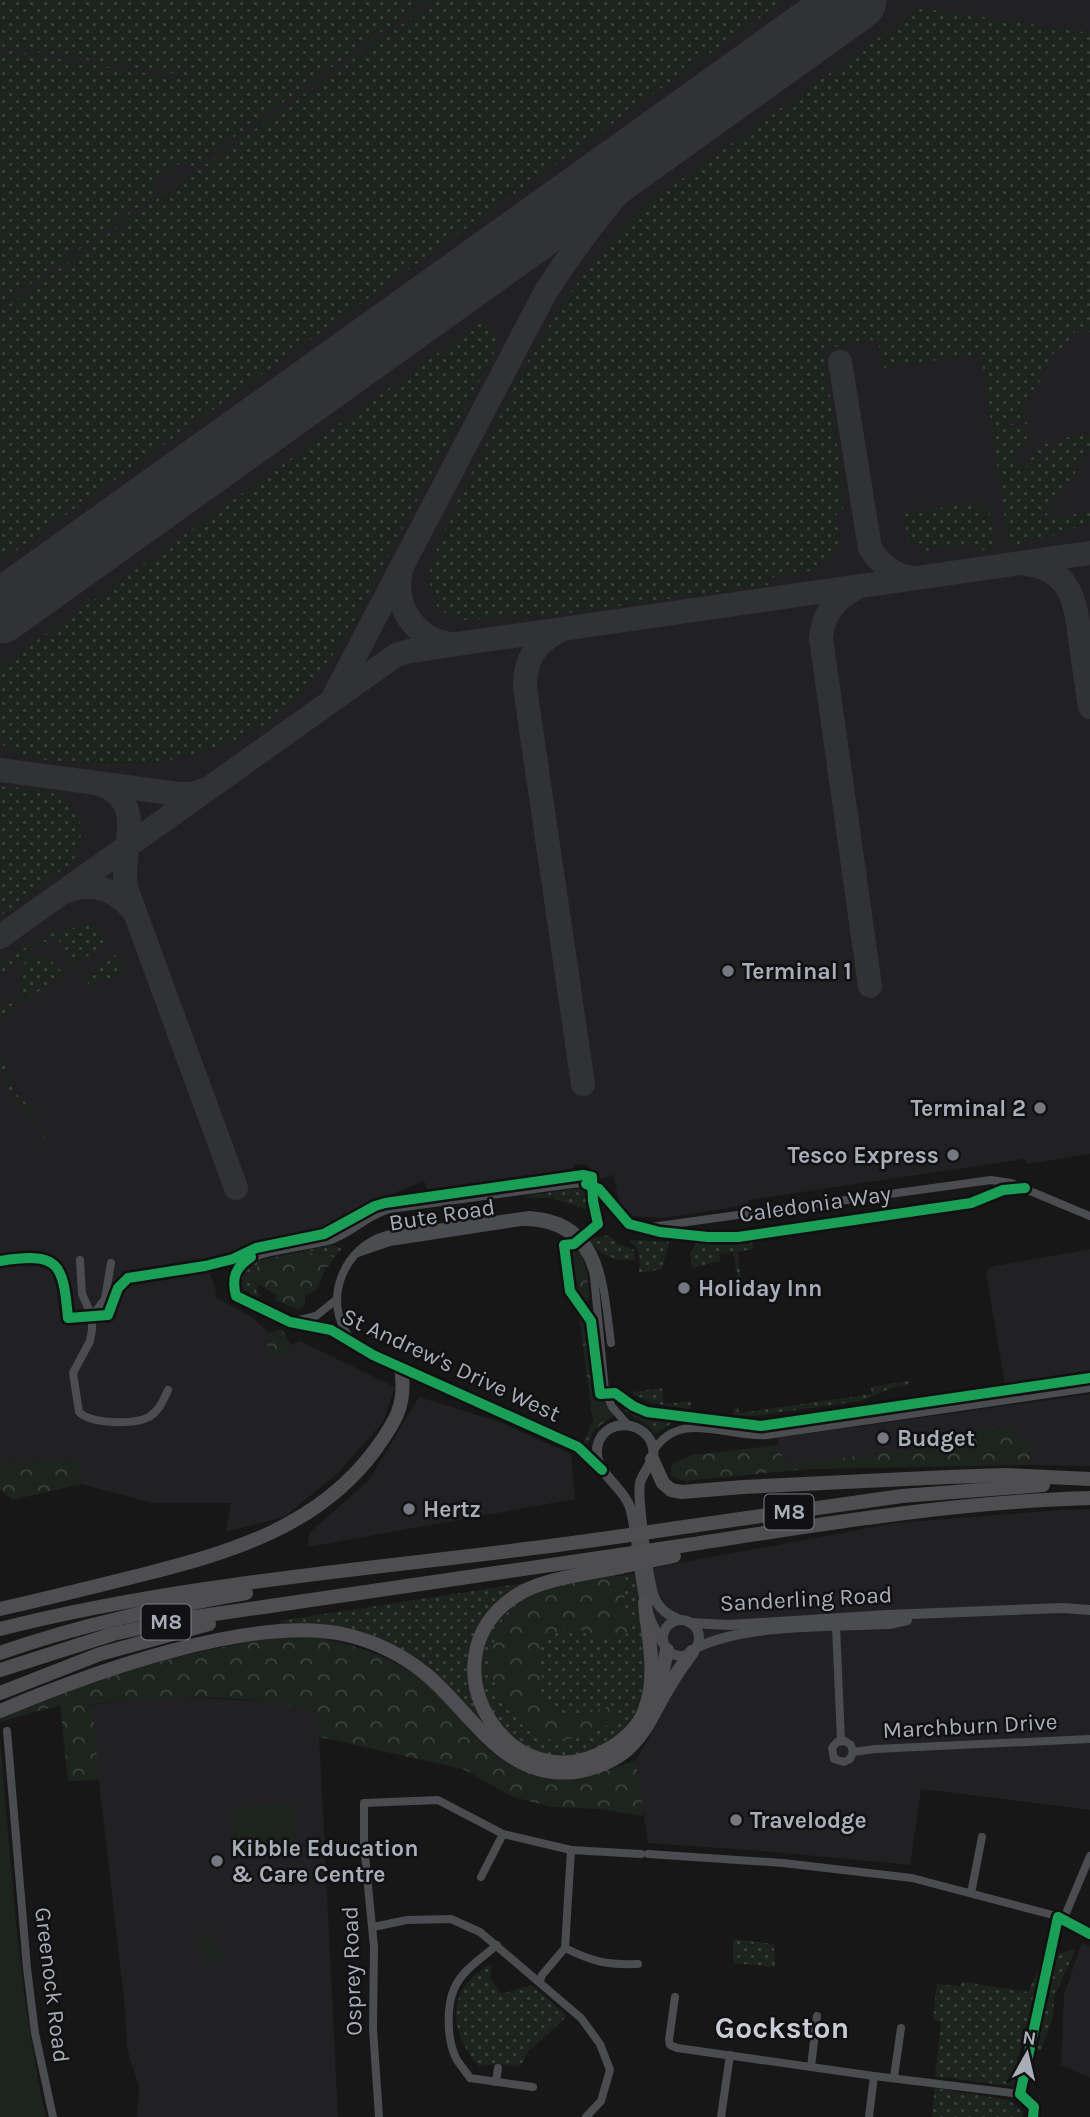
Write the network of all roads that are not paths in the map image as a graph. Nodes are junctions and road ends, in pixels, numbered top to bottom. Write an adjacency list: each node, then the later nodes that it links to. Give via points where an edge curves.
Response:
1 (1025, 1188): 2 (street); 4 (street, Caledonia Way, via 990,1180); 4 (street, Caledonia Way, via 1003,1190 971,1203 738,1237 660,1233)
2 (1090, 1216)
3 (534, 1219): 10 (street, Bute Road, via 390,1242 358,1253 341,1276); 14 (street, via 564,1223 590,1247 600,1268); 18 (street, via 565,1231 590,1259 605,1391)
4 (638, 1227): 9 (street, Caledonia Way, via 629,1224 599,1189 584,1184 390,1209 330,1240 251,1257 238,1266 234,1276)
5 (48, 1260): 7 (street)
6 (80, 1260): 11 (street, via 82,1294)
7 (0, 1261)
8 (111, 1264): 11 (street, via 105,1299)
9 (236, 1296): 12 (street, St Andrew's Drive West)
10 (337, 1299): 12 (street, via 316,1316); 13 (street, St Andrew's Drive West, via 342,1323)
11 (92, 1316): 17 (street, via 90,1341 73,1373 79,1412 95,1421 146,1419 159,1409)
12 (290, 1322): 13 (street, St Andrew's Drive West, via 331,1330)
13 (355, 1343): 15 (street, St Andrew's Drive West)
14 (611, 1343)
15 (401, 1368): 20 (street, St Andrew's Drive West, via 578,1447); 28 (highway, via 404,1398 383,1438 356,1474 308,1513 265,1536 209,1556)
16 (1090, 1388): 19 (street, via 767,1435 686,1427 668,1434)
17 (168, 1390)
18 (627, 1424): 19 (street, via 647,1436); 20 (street, via 608,1429 599,1439 597,1456)
19 (653, 1456): 22 (highway, via 663,1483 682,1492); 31 (street, via 639,1492 653,1595 666,1613)
20 (602, 1470): 27 (street, via 631,1507)
21 (1090, 1480): 22 (highway, M8)
22 (1005, 1481): 24 (highway, M8, bridge)
23 (1090, 1498): 25 (highway, M8, bridge, via 1008,1502 817,1525)
24 (452, 1559): 33 (highway, M8, via 138,1599); 36 (highway, M8, via 139,1612)
25 (620, 1561): 26 (highway, M8); 40 (highway, via 534,1587 504,1605 487,1626 477,1649 476,1688 496,1731 530,1755 557,1761 603,1753 629,1733)
26 (337, 1597): 37 (highway, M8, via 154,1625 100,1637); 38 (highway, M8, via 141,1641)
27 (645, 1604): 34 (street); 40 (highway, via 652,1671)
28 (0, 1609)
29 (1090, 1610): 30 (street, Sanderling Road)
30 (923, 1615): 31 (street, Sanderling Road, via 729,1625); 32 (street, Sanderling Road, via 889,1624)
31 (684, 1621): 34 (street, via 673,1622 664,1630); 35 (street, via 698,1631)
32 (836, 1627): 35 (street, Sanderling Road, via 732,1634); 43 (street, Marchburn Drive)
33 (0, 1629)
34 (665, 1646): 35 (street, via 676,1656); 40 (highway, via 661,1677)
35 (694, 1650): 39 (highway, via 630,1748 605,1763 572,1772 541,1770 509,1757 413,1665 363,1640 317,1630 247,1635 191,1647)
36 (0, 1653)
37 (0, 1670)
38 (0, 1693)
39 (0, 1711)
40 (645, 1711)
41 (7, 1731): 68 (street, Greenock Road, via 27,1968)
42 (1090, 1739): 44 (street, Marchburn Drive)
43 (841, 1740): 44 (street, Marchburn Drive, via 851,1745); 44 (street, Marchburn Drive, via 832,1748 835,1759 844,1762)
44 (853, 1752)
45 (503, 1834): 47 (street, Osprey Road); 49 (street); 52 (street, Osprey Road, via 438,1800 364,1803)
46 (982, 1837): 50 (street)
47 (570, 1850): 50 (street, Osprey Road, via 783,1863 912,1878); 55 (street)
48 (1090, 1856): 51 (street)
49 (481, 1877)
50 (971, 1893): 51 (street, Osprey Road)
51 (1064, 1918): 53 (street, Osprey Road)
52 (373, 1927): 54 (street, via 451,1919); 69 (street, Osprey Road)
53 (1090, 1934)
54 (498, 1945): 57 (street); 66 (street, via 466,1972 454,1989 450,2012 456,2058 470,2078)
55 (565, 1948): 56 (street, via 608,1965); 57 (street)
56 (638, 1964)
57 (540, 1981): 70 (street, via 581,2018 600,2044 610,2070 601,2101)
58 (675, 1997): 61 (street, via 670,2045)
59 (817, 2016): 62 (street)
60 (901, 2028): 65 (street)
61 (730, 2055): 62 (street); 71 (street)
62 (811, 2067): 64 (street)
63 (498, 2068): 66 (street)
64 (874, 2076): 65 (street); 72 (street)
65 (894, 2077): 73 (street, via 1020,2094 1034,2107)
66 (496, 2081): 67 (street)
67 (533, 2087)
68 (53, 2117)
69 (379, 2117)
70 (588, 2117)
71 (721, 2117)
72 (869, 2117)
73 (1033, 2117)

